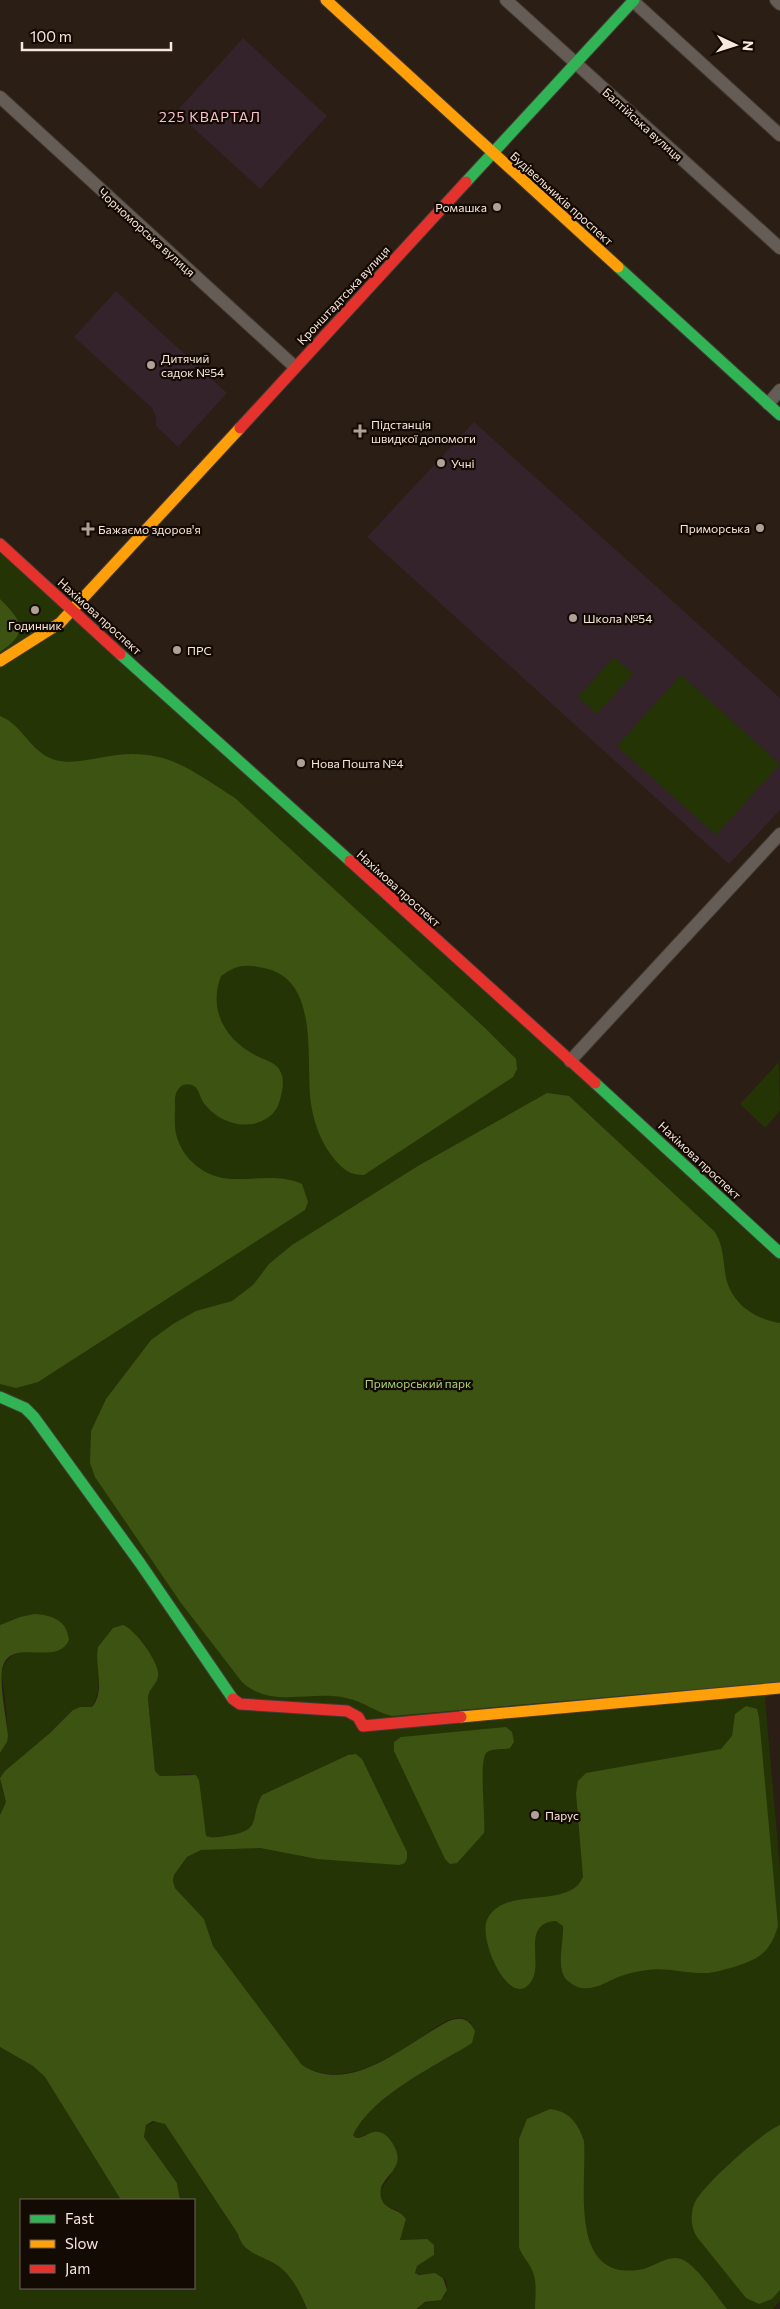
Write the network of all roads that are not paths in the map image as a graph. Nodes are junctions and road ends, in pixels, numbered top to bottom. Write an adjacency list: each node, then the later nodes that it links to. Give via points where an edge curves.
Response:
1 (326, 0): 9 (street, Будівельників проспект)
2 (506, 0): 6 (street, Балтійська вулиця)
3 (633, 0): 6 (street, Кронштадтська вулиця); 8 (street)
4 (776, 0): 5 (street)
5 (780, 4)
6 (575, 63): 9 (street, Кронштадтська вулиця); 10 (street, Балтійська вулиця)
7 (0, 97): 11 (street, Чорноморська вулиця)
8 (780, 135)
9 (492, 153): 11 (street, Кронштадтська вулиця); 13 (street, Будівельників проспект)
10 (780, 248)
11 (295, 367): 16 (street, Кронштадтська вулиця)
12 (780, 390): 13 (street)
13 (768, 404): 14 (street, Будівельників проспект)
14 (780, 415)
15 (0, 544): 16 (street, Нахімова проспект)
16 (73, 609): 17 (street, Кронштадтська вулиця, via 60,623); 19 (street, Нахімова проспект)
17 (0, 661)
18 (780, 834): 19 (street)
19 (570, 1061): 20 (street, Нахімова проспект)
20 (780, 1253)
21 (0, 1397): 22 (street, via 25,1408 34,1417 230,1696 240,1704 347,1711 358,1716 363,1726)
22 (780, 1688)

